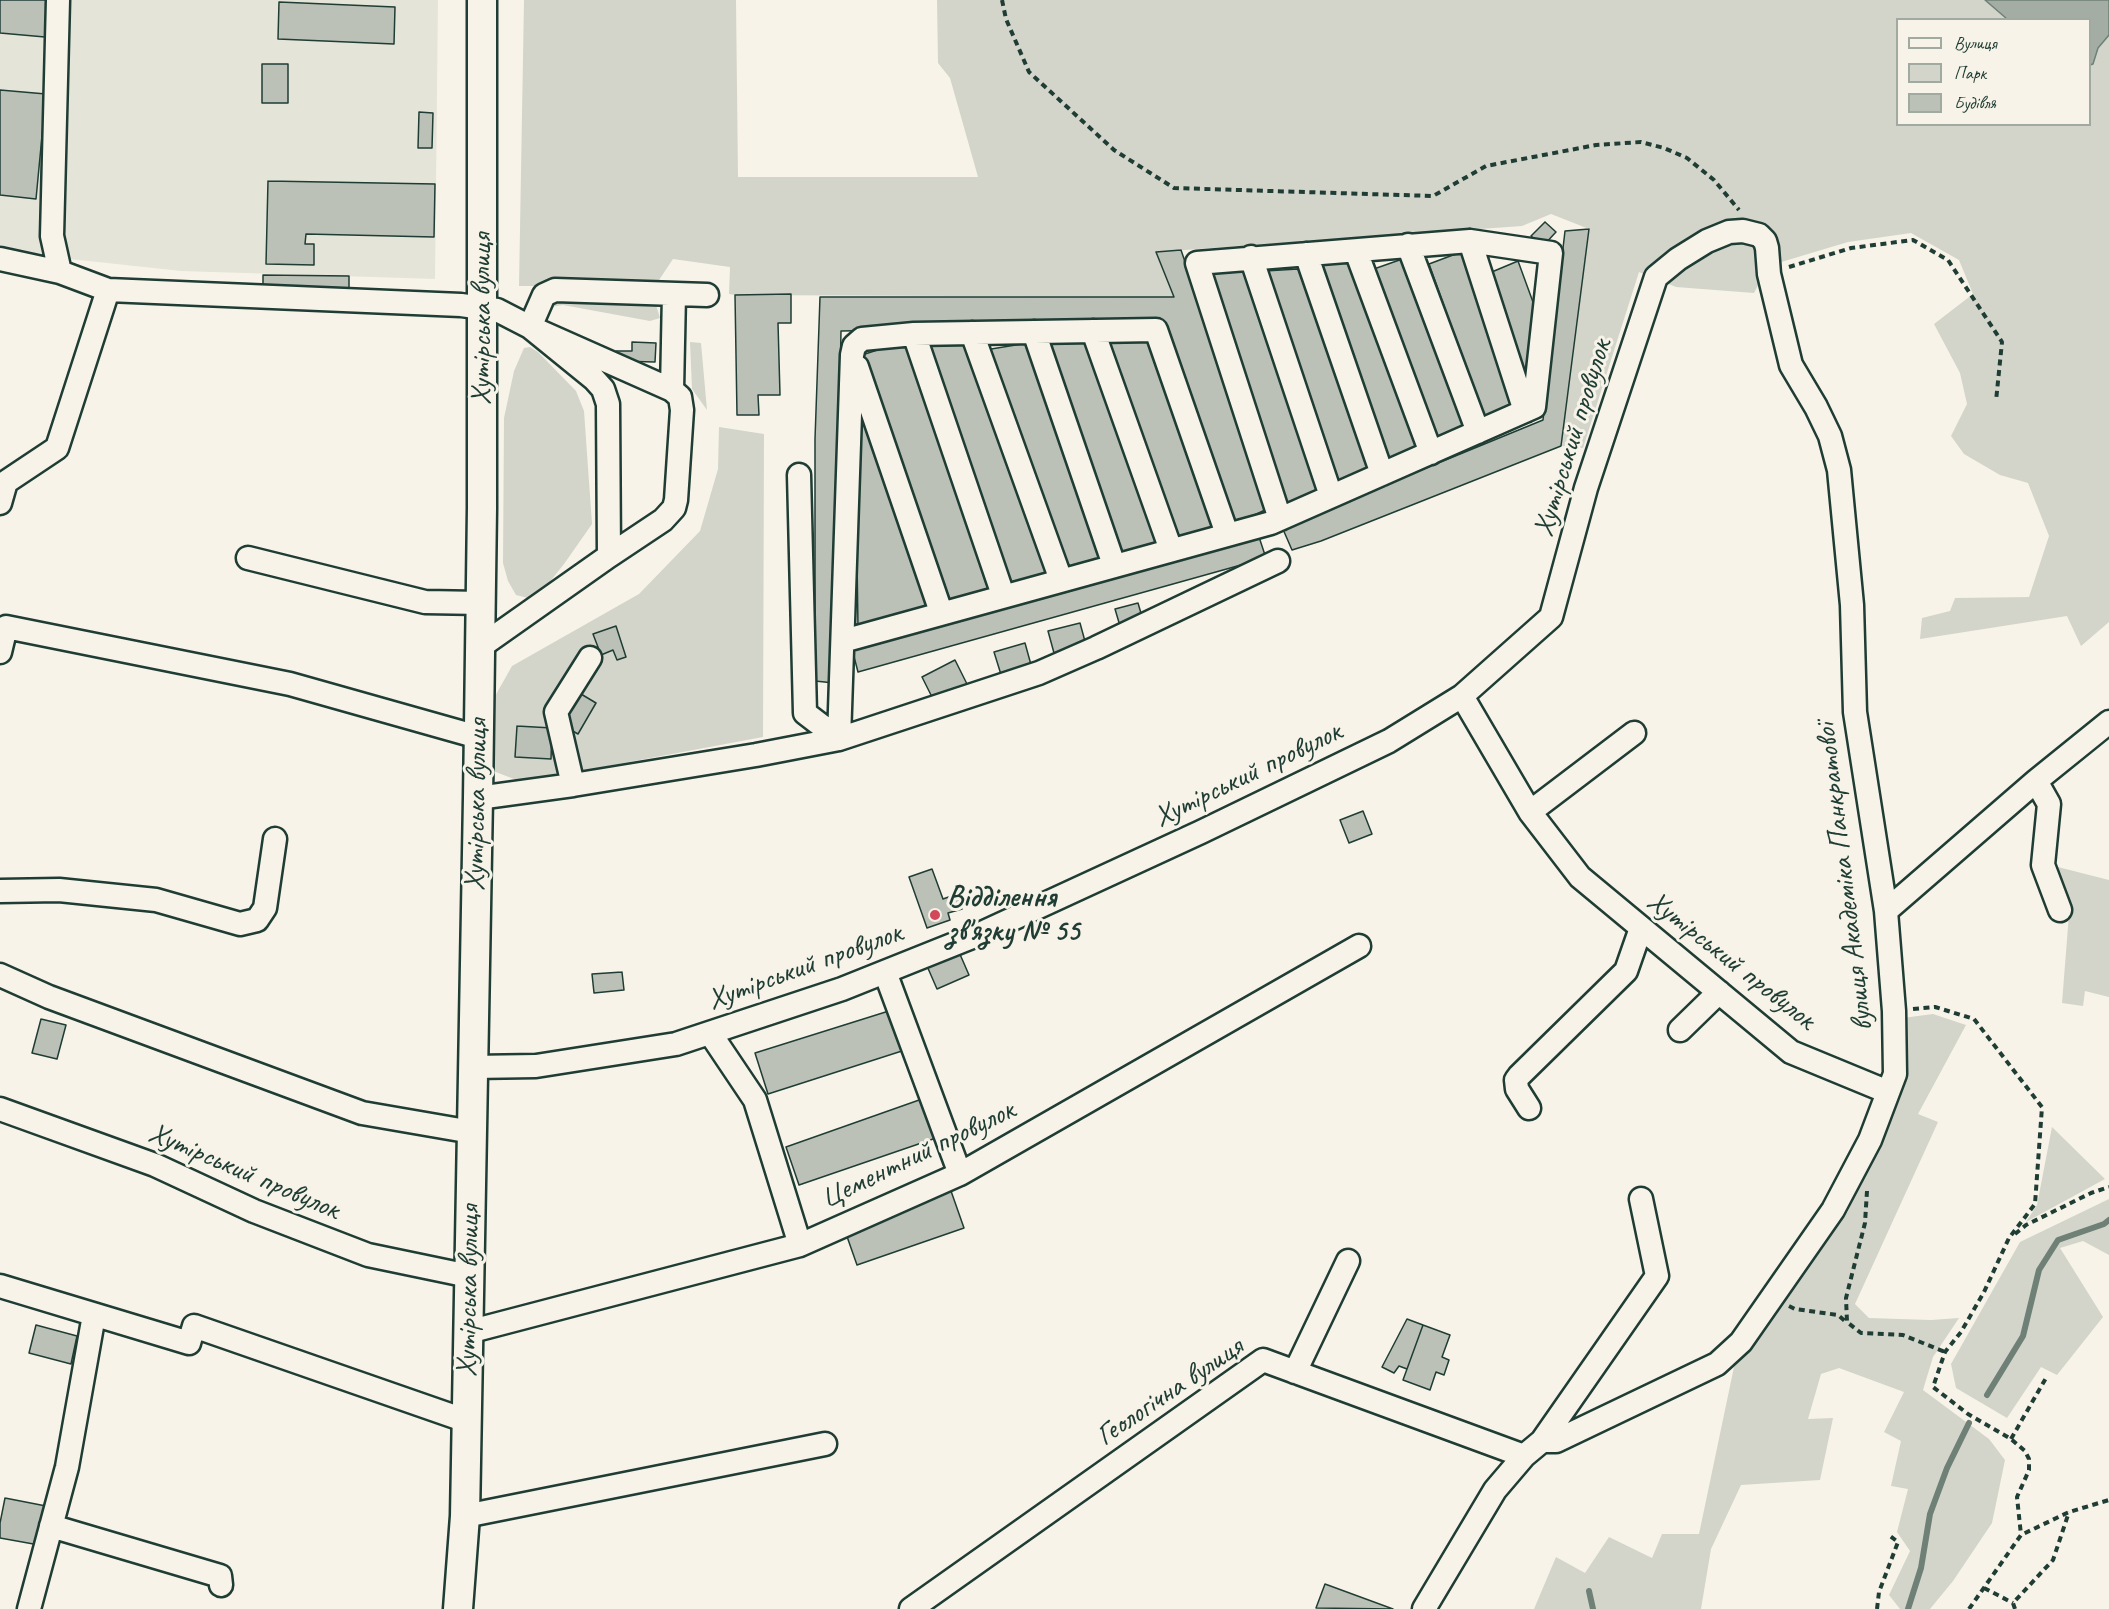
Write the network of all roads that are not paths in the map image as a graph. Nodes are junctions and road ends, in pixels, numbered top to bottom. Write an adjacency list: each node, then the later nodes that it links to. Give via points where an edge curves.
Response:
1 (58, 0): 10 (street, via 52,236)
2 (482, 0): 14 (main road, Хутірська вулиця)
3 (1759, 235): 44 (street, Хутірський провулок, via 1729,232 1707,241 1656,277 1586,488 1551,617); 56 (street, вулиця Академіка Панкратової, via 1765,241 1768,274 1791,365 1830,436 1839,470 1852,605 1855,712)
4 (1470, 241): 5 (street); 22 (street); 22 (street, via 1551,253 1534,407)
5 (1408, 245): 6 (street); 23 (street)
6 (1356, 251): 7 (street); 24 (street)
7 (1306, 254): 8 (street); 25 (street)
8 (1251, 257): 27 (street); 29 (street, via 1197,263)
9 (0, 259): 10 (street)
10 (60, 272): 11 (street)
11 (108, 290): 14 (street); 28 (street, via 57,448 6,482)
12 (674, 294): 13 (street); 15 (street, via 555,290 544,295); 21 (street)
13 (707, 295)
14 (482, 307): 15 (street); 38 (main road, Хутірська вулиця)
15 (530, 327): 21 (street); 32 (street, via 603,389 608,404)
16 (1093, 331): 17 (street); 30 (street, via 1156,330); 31 (street)
17 (1034, 332): 18 (street); 35 (street)
18 (972, 333): 19 (street); 36 (street)
19 (914, 334): 20 (street, via 862,339 854,346); 37 (street)
20 (852, 355): 39 (street); 40 (street)
21 (672, 390): 32 (street, via 680,397 682,410 674,508 663,520)
22 (1525, 411): 23 (street)
23 (1478, 432): 24 (street)
24 (1431, 453): 25 (street)
25 (1382, 474): 27 (street)
26 (799, 475): 48 (street, via 805,713)
27 (1332, 496): 29 (street)
28 (0, 503)
29 (1280, 519): 30 (street)
30 (1227, 534): 31 (street)
31 (1171, 550): 35 (street)
32 (609, 556): 42 (street)
33 (248, 558): 38 (street, via 425,602)
34 (1278, 561): 48 (street, via 1039,673)
35 (1114, 565): 36 (street)
36 (1061, 580): 37 (street)
37 (1003, 595): 39 (street)
38 (481, 603): 42 (main road, Хутірська вулиця)
39 (941, 612): 40 (street)
40 (843, 641): 48 (street)
41 (1, 643): 47 (street, via 6,627 278,682)
42 (480, 647): 47 (main road, Хутірська вулиця)
43 (590, 658): 50 (street, via 556,712)
44 (1462, 696): 52 (street, Хутірський провулок); 59 (street, Хутірський провулок, via 1389,741 1201,832 982,933)
45 (2109, 722): 49 (street)
46 (1634, 733): 52 (street)
47 (478, 738): 51 (main road, Хутірська вулиця)
48 (839, 739): 50 (street)
49 (2036, 781): 55 (street, via 2049,804 2043,865); 56 (street)
50 (573, 785): 51 (street)
51 (478, 798): 64 (main road, Хутірська вулиця)
52 (1530, 812): 57 (street, Хутірський провулок, via 1580,877)
53 (274, 839): 54 (street, via 265,908 257,920 240,924 156,900 59,891)
54 (0, 891)
55 (2060, 910)
56 (1886, 911): 65 (street, вулиця Академіка Панкратової, via 1895,1074)
57 (1641, 928): 61 (street, Хутірський провулок); 66 (street, via 1626,971 1516,1080 1516,1089)
58 (1359, 946): 69 (street, Цементний провулок)
59 (885, 972): 63 (street, Хутірський провулок); 69 (street)
60 (0, 975): 68 (street, via 49,997 362,1113)
61 (1719, 992): 62 (street); 65 (street, Хутірський провулок, via 1791,1052)
62 (1680, 1030)
63 (710, 1033): 64 (street, Хутірський провулок, via 676,1044 536,1065); 71 (street, via 755,1100)
64 (473, 1067): 68 (main road, Хутірська вулиця)
65 (1888, 1092): 79 (street, вулиця Академіка Панкратової, via 1870,1140 1833,1210 1741,1342 1717,1364 1556,1441)
66 (1529, 1108)
67 (0, 1109): 73 (street, Хутірський провулок, via 155,1166 254,1211 368,1255)
68 (472, 1132): 73 (main road, Хутірська вулиця)
69 (960, 1174): 71 (street, Цементний провулок)
70 (1641, 1199): 79 (street, via 1657,1276)
71 (800, 1245): 76 (street, Цементний провулок)
72 (1347, 1261): 77 (street)
73 (469, 1276): 76 (main road, Хутірська вулиця)
74 (0, 1286): 75 (street)
75 (94, 1315): 78 (street, via 189,1343 194,1326); 83 (street, via 67,1467)
76 (468, 1332): 78 (main road, Хутірська вулиця)
77 (1295, 1372): 81 (street, Геологічна вулиця); 87 (street, Геологічна вулиця, via 1263,1360)
78 (466, 1421): 82 (main road, Хутірська вулиця)
79 (1542, 1441): 81 (street, вулиця Академіка Панкратової)
80 (825, 1444): 82 (street)
81 (1524, 1456): 88 (street, вулиця Академіка Панкратової, via 1495,1490)
82 (465, 1515): 86 (main road, Хутірська вулиця)
83 (51, 1526): 84 (street, via 220,1576); 85 (street)
84 (221, 1585)
85 (29, 1609)
86 (458, 1609)
87 (911, 1609)
88 (1424, 1609)

